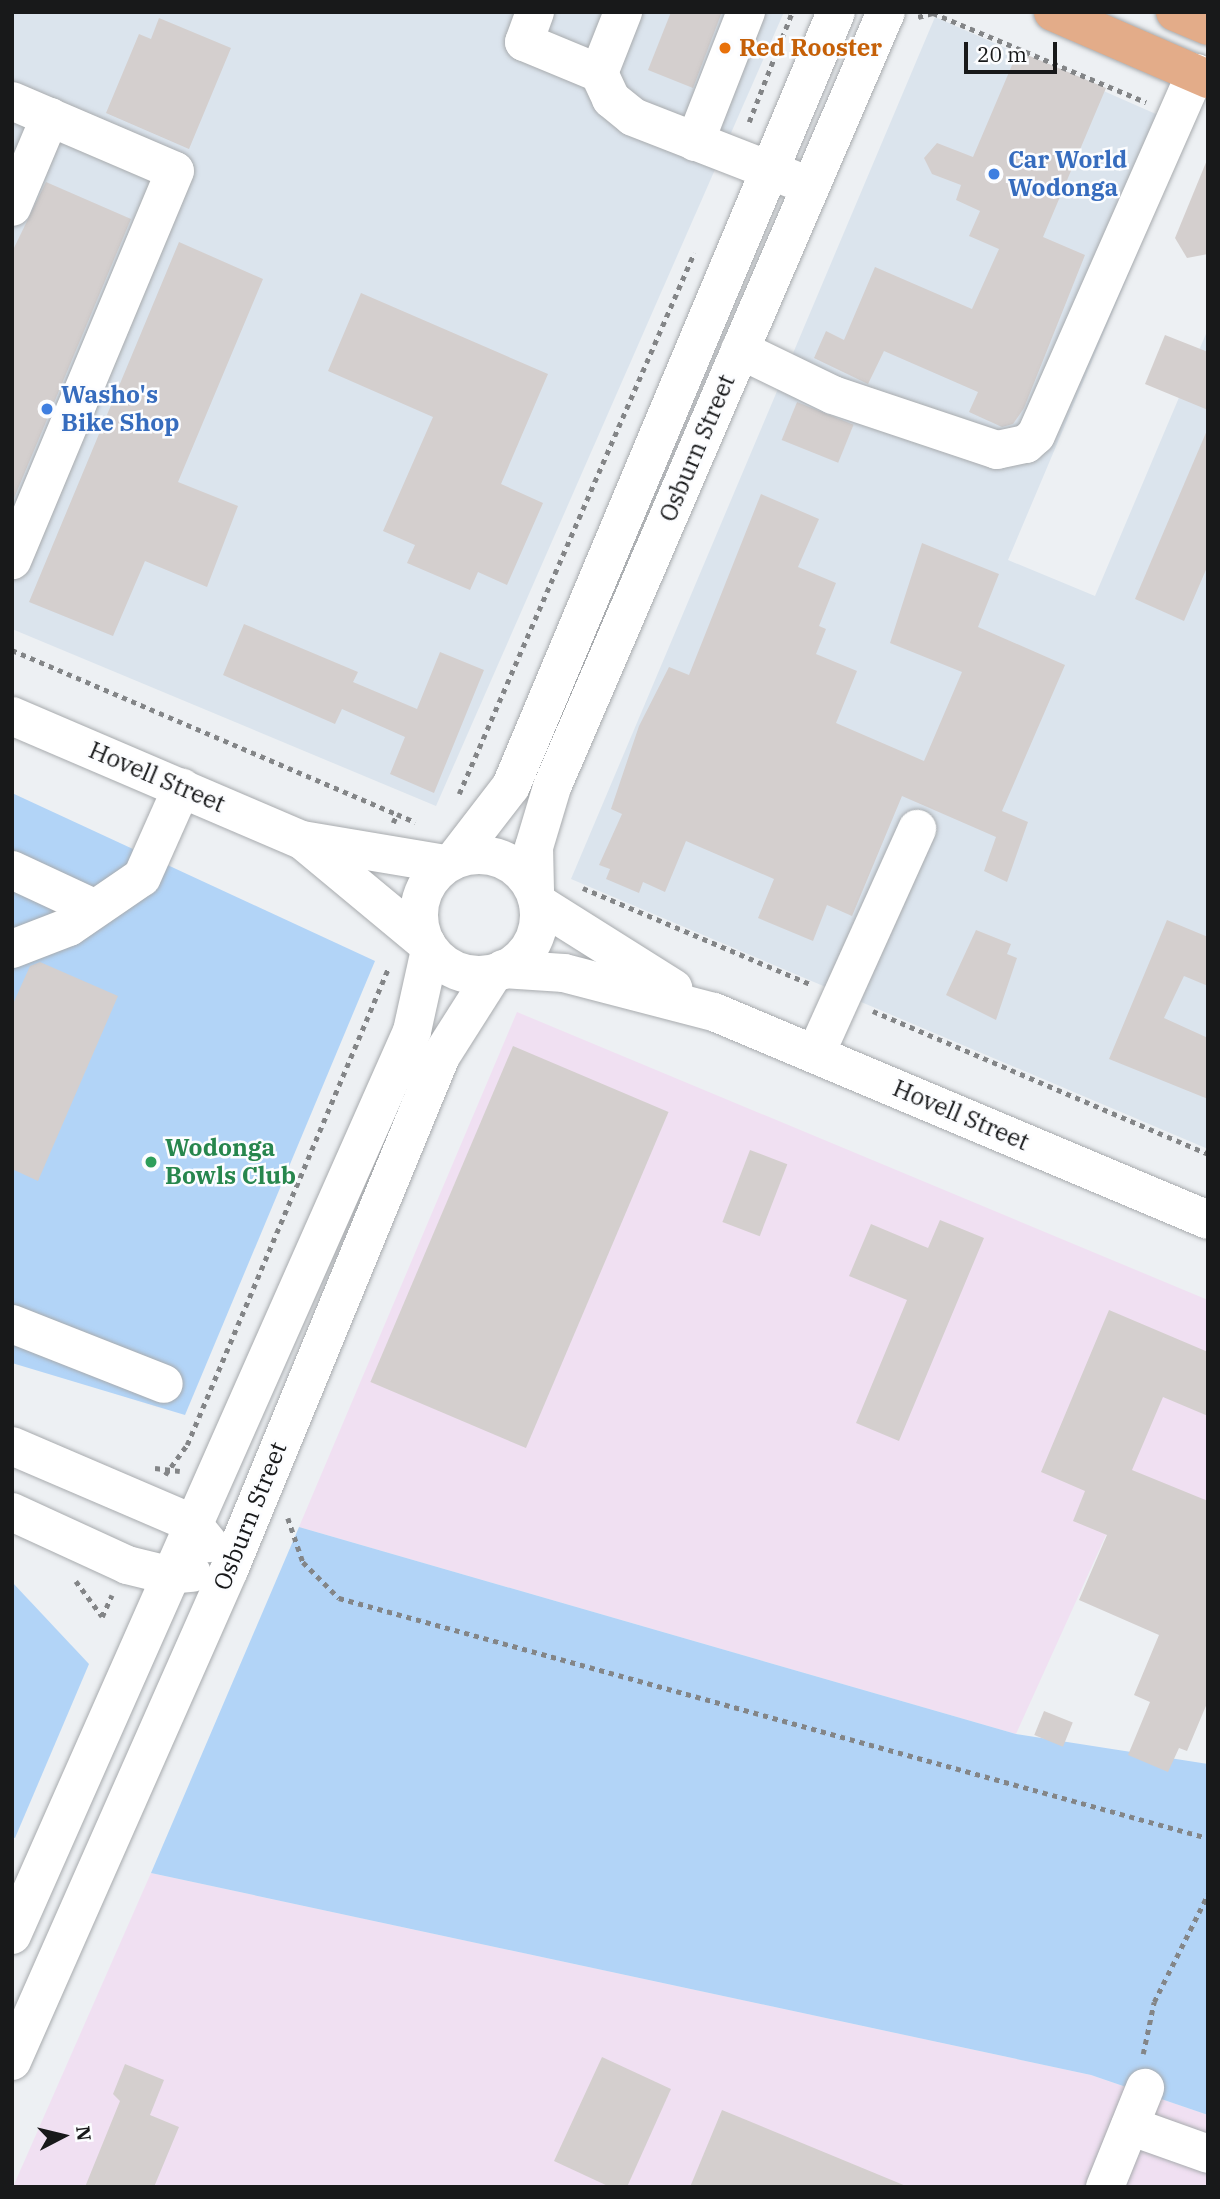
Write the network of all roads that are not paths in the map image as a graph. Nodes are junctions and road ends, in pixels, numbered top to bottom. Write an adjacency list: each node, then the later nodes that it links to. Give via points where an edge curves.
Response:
1 (535, 12): 9 (street, via 524,42)
2 (623, 12): 9 (street)
3 (746, 12): 13 (street)
4 (836, 12): 14 (street, Osburn Street)
5 (1053, 12): 10 (main road)
6 (1175, 12): 8 (main road)
7 (895, 14): 15 (street, Osburn Street)
8 (1208, 26)
9 (599, 73): 13 (street, via 611,99 633,117)
10 (1202, 76): 17 (street, via 1176,115 1036,435 1026,444 997,450 833,395)
11 (12, 101): 12 (street)
12 (50, 117): 16 (street); 18 (street, via 176,171)
13 (695, 142): 14 (street)
14 (752, 164): 15 (street); 23 (street, Osburn Street, via 511,786)
15 (810, 186): 17 (street, Osburn Street)
16 (12, 207)
17 (740, 349): 25 (street, Osburn Street, via 552,787 534,847)
18 (12, 560)
19 (12, 716): 20 (street, Hovell Street)
20 (182, 787): 22 (street, Hovell Street); 26 (street, via 142,877)
21 (917, 829): 31 (street)
22 (302, 840): 23 (street, Hovell Street); 27 (street, Hovell Street)
23 (449, 862): 25 (street, via 501,860); 27 (street, via 421,901)
24 (12, 870): 26 (street)
25 (536, 896): 29 (street, via 530,948); 30 (street, Hovell Street)
26 (94, 908): 28 (street, via 47,940)
27 (428, 946): 29 (street, via 462,974); 37 (street, Osburn Street, via 411,1031)
28 (12, 949)
29 (498, 972): 30 (street, Hovell Street, via 575,975); 38 (street, Osburn Street, via 440,1056)
30 (714, 1012): 31 (street, Hovell Street)
31 (816, 1053): 32 (street, Hovell Street)
32 (1208, 1220)
33 (12, 1324): 34 (street)
34 (164, 1384)
35 (12, 1446): 37 (street)
36 (12, 1512): 39 (street, via 127,1565)
37 (192, 1523): 38 (street); 39 (street, Osburn Street)
38 (229, 1570): 39 (street); 41 (street, Osburn Street)
39 (168, 1575): 40 (street, Osburn Street)
40 (12, 1935)
41 (12, 2061)
42 (1144, 2088): 43 (street)
43 (1130, 2126): 44 (street); 45 (street)
44 (1208, 2154)
45 (1105, 2187)

